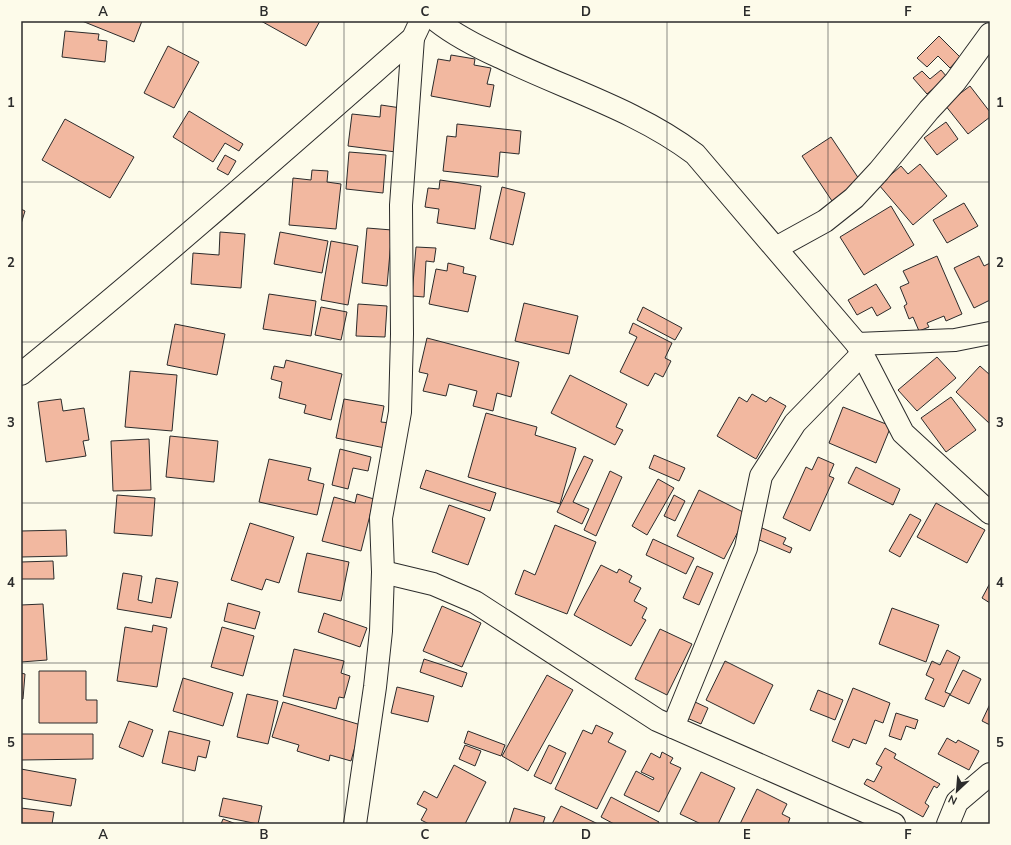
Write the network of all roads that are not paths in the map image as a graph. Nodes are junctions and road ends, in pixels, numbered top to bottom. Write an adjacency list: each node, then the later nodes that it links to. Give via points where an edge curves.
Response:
1 (437, 21): 4 (street, via 469,42 677,140 695,154)
2 (417, 30): 7 (street, via 197,226); 9 (street, via 401,205 400,412 381,518)
3 (990, 34): 4 (street, via 955,82 854,198 826,221)
4 (776, 248): 6 (street)
5 (990, 333): 6 (street, via 955,340)
6 (859, 349): 8 (street, via 903,433); 10 (street, via 795,423 761,476 746,548)
7 (21, 374)
8 (990, 513)
9 (383, 572): 10 (street, via 433,584 475,602 657,720); 12 (street, via 381,631 375,687)
10 (673, 727): 13 (street)
11 (990, 774): 14 (street, via 957,802)
12 (355, 824)
13 (894, 824)
14 (948, 824)

